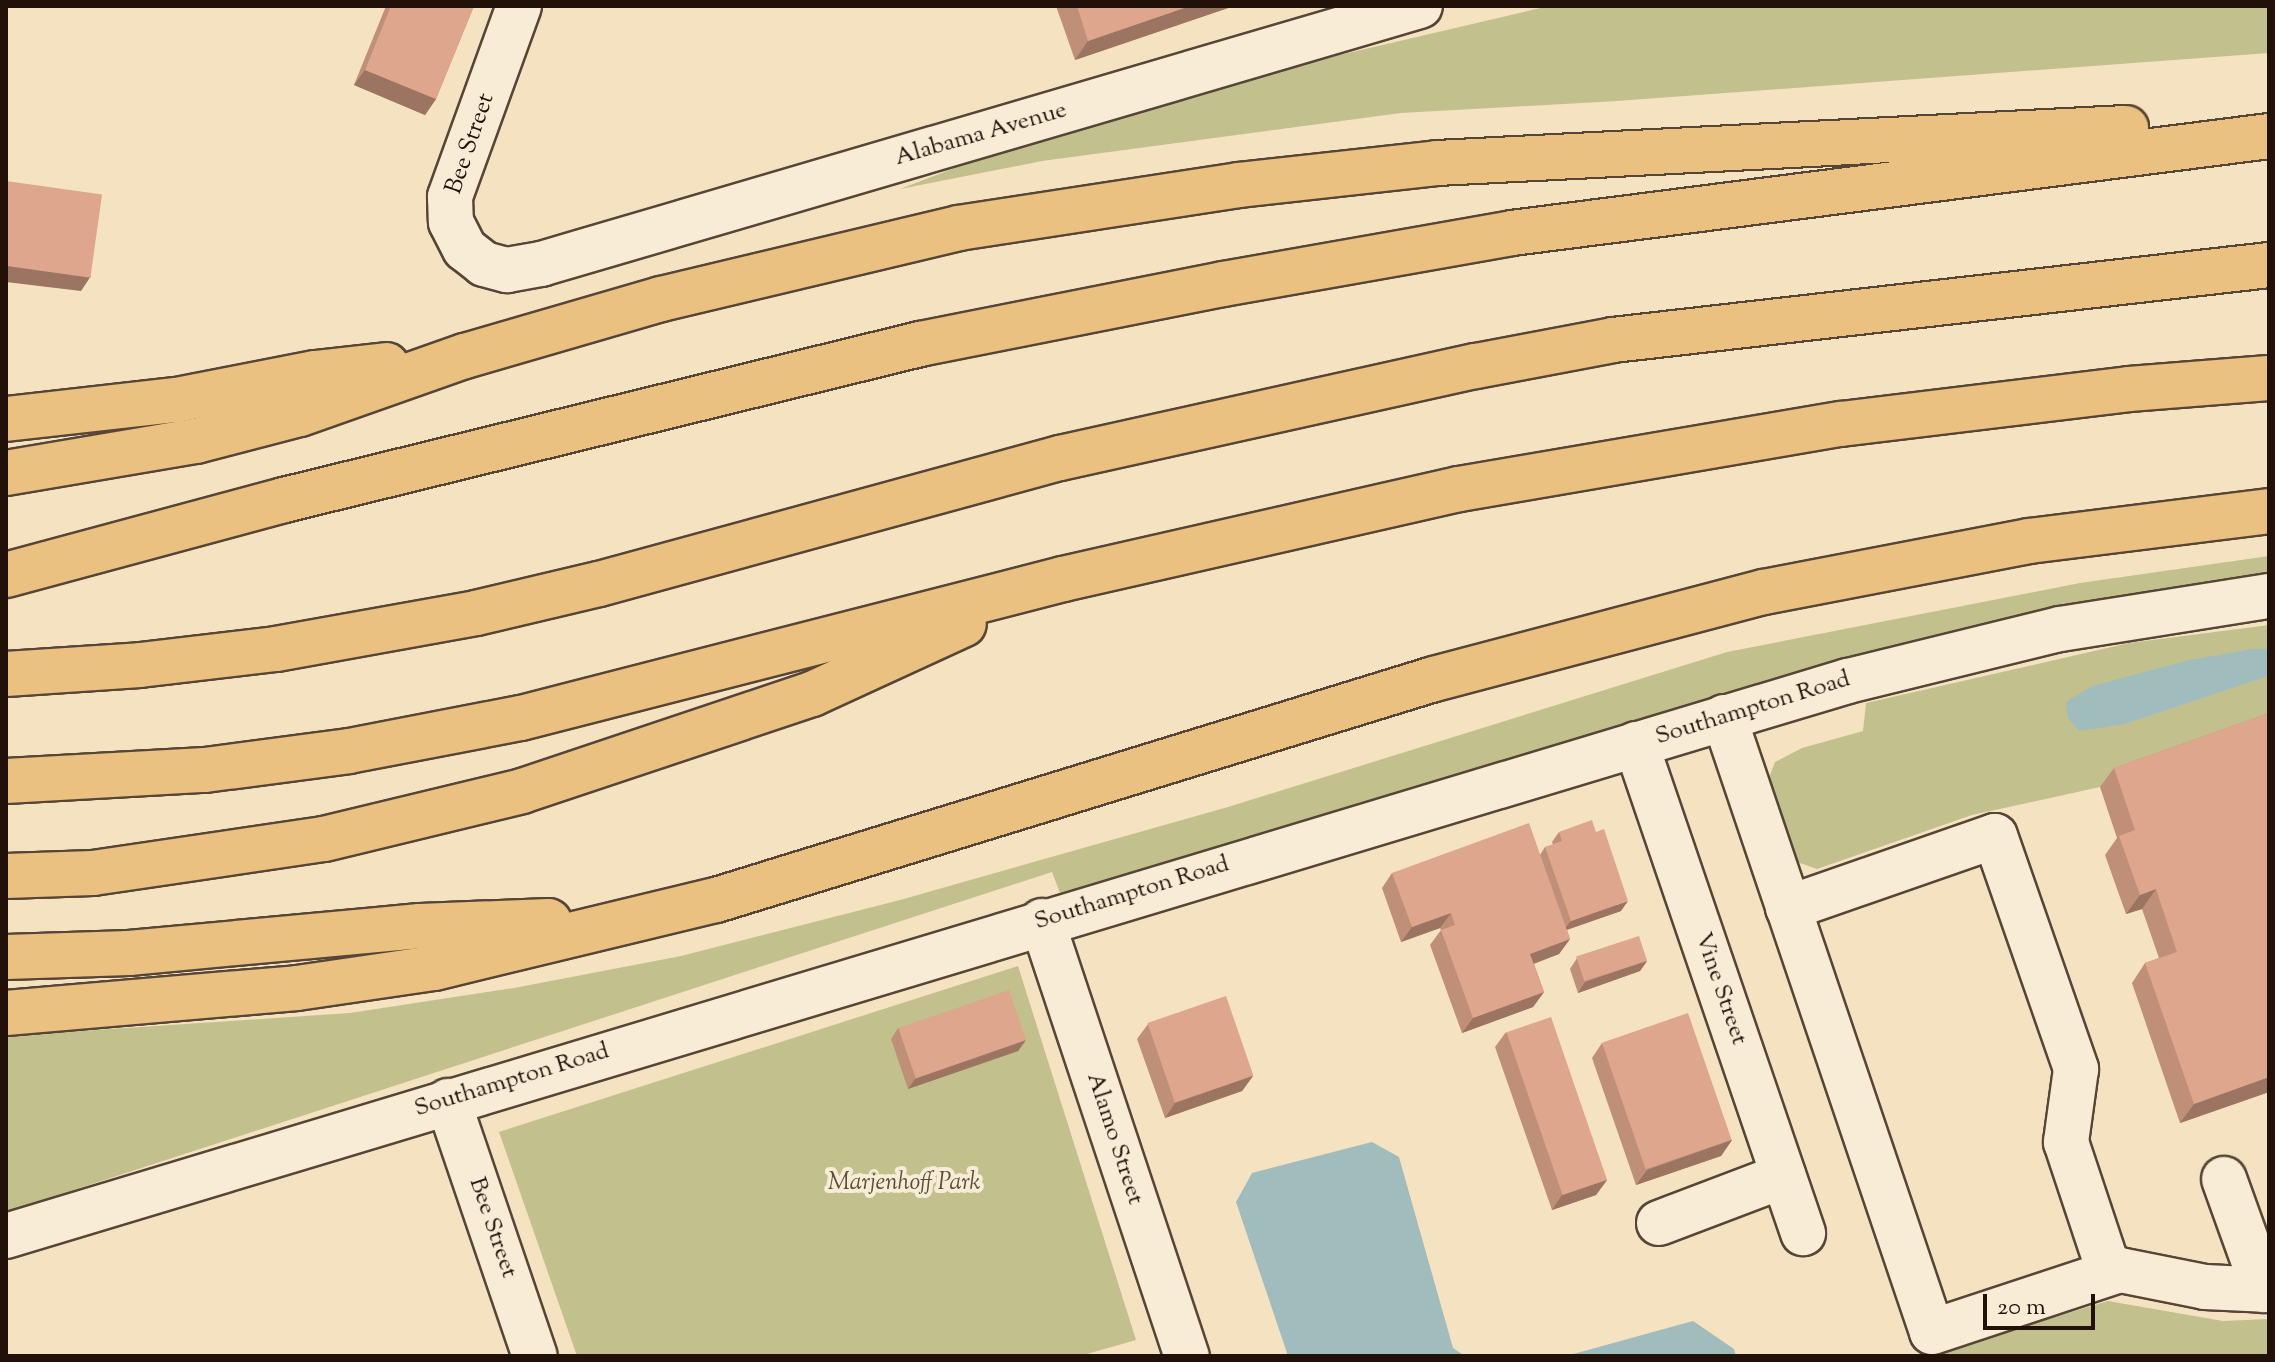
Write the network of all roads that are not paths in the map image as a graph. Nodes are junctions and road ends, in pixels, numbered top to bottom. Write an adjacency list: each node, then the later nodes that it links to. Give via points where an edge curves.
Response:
1 (519, 6): 6 (street, Bee Street, via 450,197 451,222 465,249 484,264 507,270)
2 (1420, 6): 3 (street, Alabama Avenue)
3 (1370, 13): 6 (street, Alabama Avenue)
4 (2269, 121): 8 (highway, via 1536,156 1253,183 959,228 661,299)
5 (2269, 136): 13 (highway, via 1543,229 1401,251 920,344 284,500)
6 (541, 264)
7 (2269, 265): 16 (highway, via 1613,340 1060,458 476,613 276,649)
8 (465, 356): 10 (highway, via 315,373 176,400); 11 (highway, via 300,414 196,441)
9 (2269, 378): 14 (highway, via 2129,389 1841,424 1459,489)
10 (6, 419)
11 (6, 473)
12 (2269, 511): 22 (highway, via 2029,541 1764,592 1434,679 985,819)
13 (6, 575)
14 (1063, 579): 19 (highway, via 474,727 349,751 205,770); 20 (highway, via 812,694 522,791 324,839 93,873)
15 (2269, 596): 17 (street, Southampton Road, via 2060,629 1902,666)
16 (6, 674)
17 (1724, 717): 18 (street, Southampton Road); 21 (street)
18 (1636, 744): 23 (street, Southampton Road); 27 (street, Vine Street)
19 (6, 781)
20 (6, 876)
21 (1788, 908): 32 (street, via 1932,1332); 32 (street, via 1995,836 2076,1069 2066,1142)
22 (647, 917): 24 (highway, via 420,926 177,949); 25 (highway, via 434,968 297,988)
23 (1042, 921): 26 (street, Southampton Road); 35 (street, Alamo Street)
24 (6, 957)
25 (6, 1013)
26 (448, 1101): 31 (street, Southampton Road); 34 (street, Bee Street)
27 (1783, 1176): 29 (street); 30 (street, Vine Street)
28 (2224, 1179): 33 (street)
29 (1659, 1223)
30 (1803, 1233)
31 (6, 1236)
32 (2109, 1271): 33 (street, via 2205,1287)
33 (2266, 1290)
34 (535, 1356)
35 (1187, 1356)

